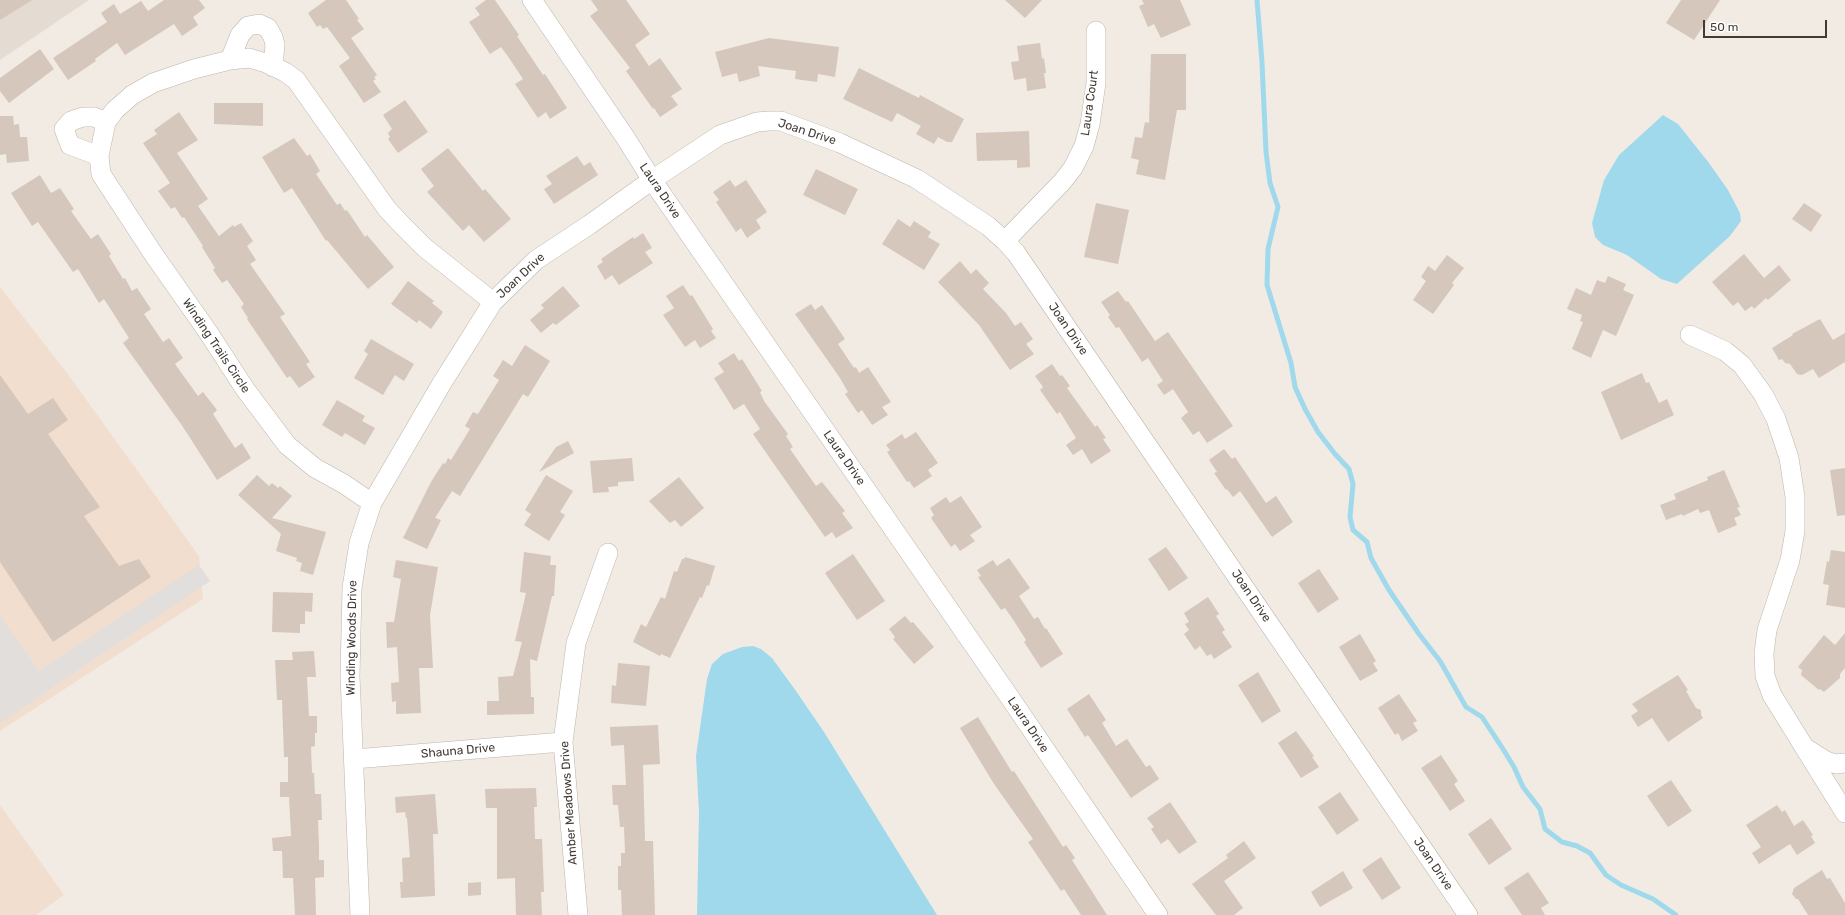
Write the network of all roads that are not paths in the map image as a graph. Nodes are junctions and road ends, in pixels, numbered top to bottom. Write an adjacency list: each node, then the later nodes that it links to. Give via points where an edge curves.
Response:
1 (532, 0): 7 (street, Laura Drive)
2 (1096, 31): 8 (street, Laura Court, via 1096,83 1084,146 1073,168 1062,182)
3 (230, 60): 4 (street, Winding Trails Circle, via 248,58); 4 (street, via 240,35 248,26 259,24 268,28 273,37); 5 (street, Winding Trails Circle, via 152,83 132,95)
4 (273, 67): 9 (street, Winding Trails Circle, via 296,80 387,209 426,248)
5 (106, 122): 6 (street, Winding Trails Circle); 6 (street, via 94,117 83,117 71,121 64,129 70,145)
6 (98, 156): 11 (street, Winding Trails Circle, via 102,174 150,249 245,389 287,444 315,468)
7 (652, 180): 8 (street, Joan Drive, via 720,134 757,122 781,121 840,143 916,179 988,226); 9 (street, Joan Drive, via 536,260); 20 (street, Laura Drive)
8 (1005, 241): 21 (street, Joan Drive, via 1016,253)
9 (493, 302): 11 (street, Winding Woods Drive)
10 (1690, 335): 14 (street, via 1725,351 1742,365 1763,394 1776,419 1789,458 1795,497 1795,531 1790,560 1766,630 1765,676 1772,695)
11 (372, 503): 15 (street, Winding Woods Drive, via 359,543 352,588 350,676)
12 (608, 553): 13 (street, Amber Meadows Drive, via 576,642)
13 (563, 742): 15 (street, Shauna Drive); 19 (street, Amber Meadows Drive)
14 (1804, 747): 16 (street, via 1826,761 1836,764); 17 (street)
15 (354, 759): 18 (street, Winding Woods Drive)
16 (1845, 762)
17 (1845, 813)
18 (360, 915)
19 (578, 915)
20 (1158, 915)
21 (1468, 915)

